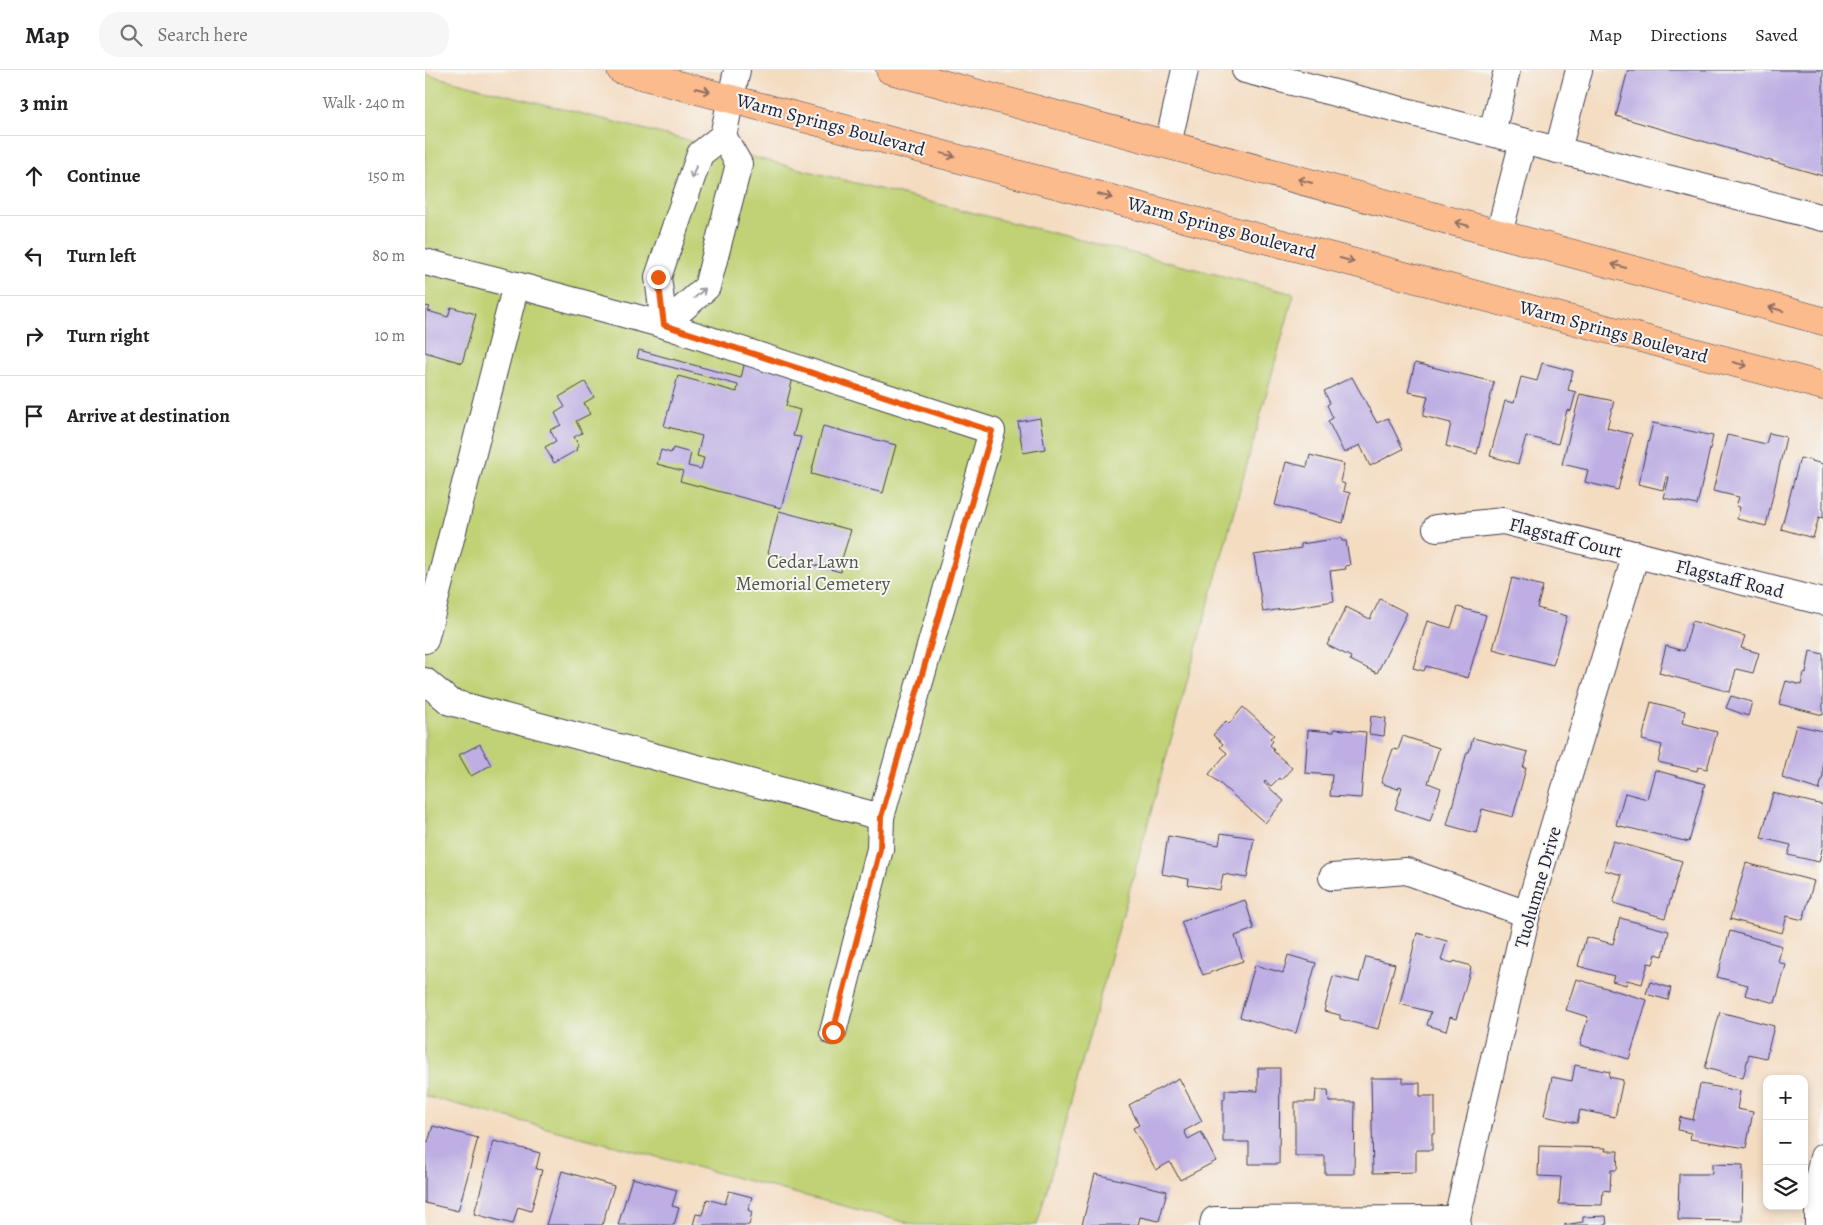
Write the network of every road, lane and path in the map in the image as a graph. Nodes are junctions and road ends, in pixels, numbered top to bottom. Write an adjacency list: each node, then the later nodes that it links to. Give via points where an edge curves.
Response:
1 (621, 70): 8 (main road, Warm Springs Boulevard, one-way to 8)
2 (737, 70): 8 (street)
3 (890, 70): 12 (main road)
4 (1185, 70): 12 (street)
5 (1245, 70): 9 (street)
6 (1507, 70): 9 (street)
7 (1579, 70): 13 (street)
8 (731, 98): 10 (street); 20 (main road, Warm Springs Boulevard, one-way to 20)
9 (1492, 133): 11 (street)
10 (723, 136): 19 (street, one-way to 19, via 700,154 658,277); 19 (street, one-way to 10, via 707,287 739,164)
11 (1523, 141): 13 (street); 15 (street)
12 (1168, 144): 15 (main road, one-way to 12)
13 (1558, 150): 14 (street)
14 (1823, 218)
15 (1499, 234): 18 (main road, one-way to 15)
16 (425, 262): 17 (street)
17 (517, 285): 19 (street); 24 (street)
18 (1823, 321)
19 (664, 325): 26 (street, via 992,431)
20 (1823, 386)
21 (1436, 528): 22 (street, Flagstaff Court, via 1503,521)
22 (1636, 554): 23 (street, Flagstaff Road); 28 (street, Tuolumne Drive)
23 (1823, 602)
24 (425, 640)
25 (425, 681): 26 (street, via 450,702)
26 (881, 817): 29 (street, via 880,849)
27 (1332, 877): 28 (street, via 1406,872)
28 (1527, 914): 31 (street, Tuolumne Drive)
29 (833, 1032)
30 (1823, 1157): 33 (street)
31 (1457, 1222): 32 (street, via 1214,1220)
32 (1213, 1225)
33 (1818, 1225)

